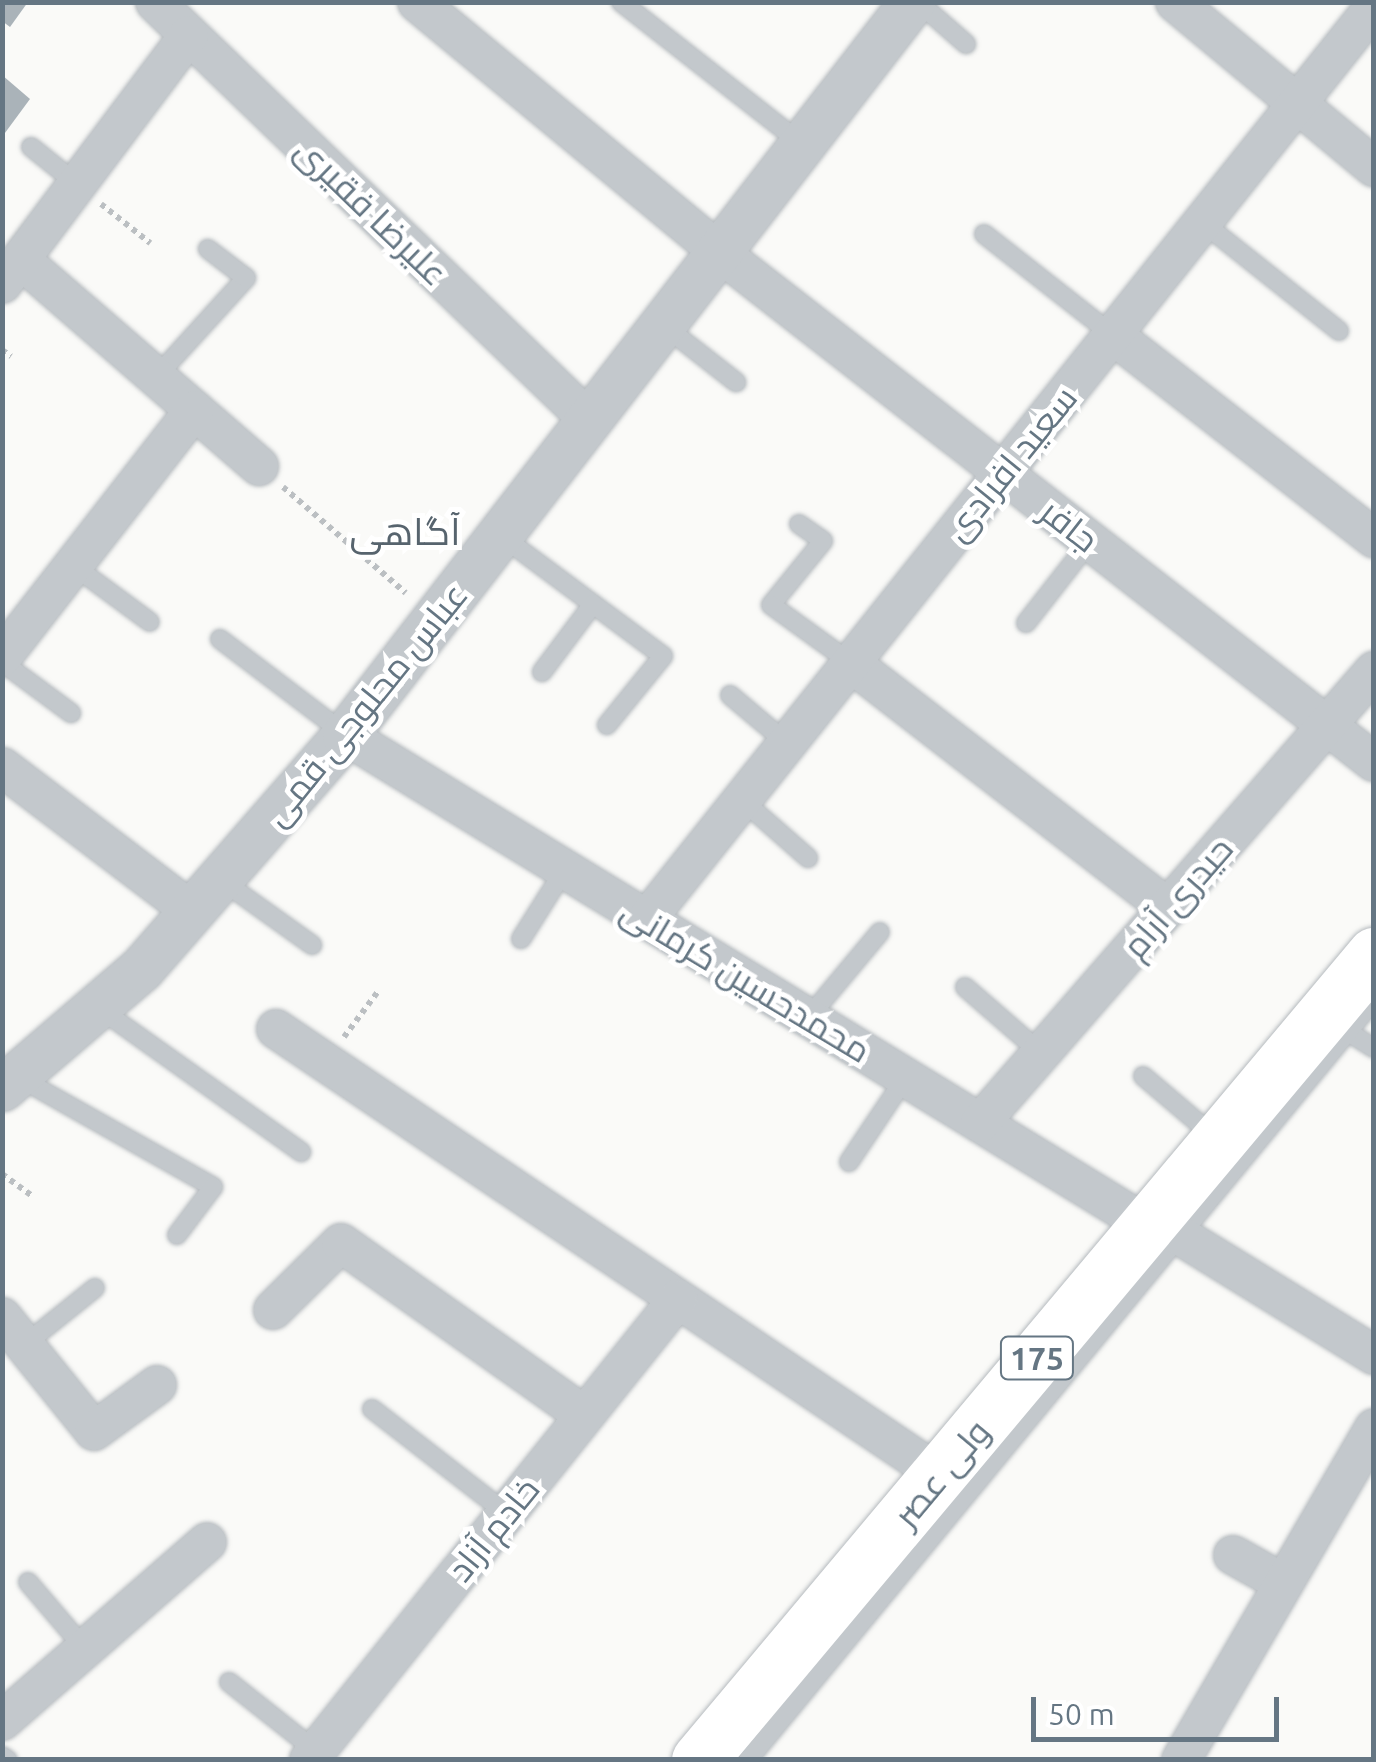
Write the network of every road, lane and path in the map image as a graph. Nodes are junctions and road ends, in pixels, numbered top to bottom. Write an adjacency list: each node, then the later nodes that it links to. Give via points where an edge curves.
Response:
1 (155, 2): 7 (street, علیرضا فقیری)
2 (417, 2): 18 (street, جافر)
3 (621, 2): 10 (lane)
4 (915, 2): 8 (lane); 10 (street, عباس محلوجی قمی)
5 (1176, 2): 9 (street)
6 (1374, 7): 9 (street, سعید افرادی)
7 (189, 35): 13 (street); 28 (street, علیرضا فقیری)
8 (966, 44)
9 (1297, 103): 12 (street); 14 (street, سعید افرادی)
10 (802, 144): 18 (street, عباس محلوجی قمی)
11 (31, 147): 13 (lane)
12 (1374, 167)
13 (77, 184): 16 (path); 19 (street)
14 (1202, 222): 21 (lane); 22 (street, سعید افرادی)
15 (984, 234): 22 (lane)
16 (150, 242)
17 (208, 249): 25 (lane, via 246,278)
18 (719, 252): 20 (street, عباس محلوجی قمی); 30 (street, جافر)
19 (12, 272): 25 (street)
20 (662, 325): 26 (lane); 28 (street, عباس محلوجی قمی)
21 (1338, 331)
22 (1112, 335): 30 (street, سعید افرادی); 33 (street)
23 (2, 350): 24 (path)
24 (10, 356)
25 (156, 378): 27 (street)
26 (736, 382)
27 (194, 410): 29 (street); 35 (street)
28 (588, 420): 32 (street, عباس محلوجی قمی)
29 (260, 466): 37 (path)
30 (1003, 472): 34 (street, جافر); 42 (street, سعید افرادی)
31 (799, 524): 42 (lane, via 823,541 771,605)
32 (500, 535): 36 (lane); 37 (street, عباس محلوجی قمی)
33 (1374, 538)
34 (1090, 540): 39 (lane); 48 (street, جافر)
35 (74, 566): 38 (lane); 41 (street)
36 (593, 604): 44 (lane); 47 (lane, via 663,656)
37 (435, 618): 49 (street, عباس محلوجی قمی)
38 (150, 622)
39 (1026, 623)
40 (220, 639): 49 (lane)
41 (2, 659): 46 (lane)
42 (851, 664): 50 (street, سعید افرادی); 57 (street)
43 (1374, 671): 48 (street, حیدری آرام)
44 (542, 672)
45 (730, 695): 50 (lane)
46 (71, 713)
47 (607, 725)
48 (1326, 725): 51 (street, جافر); 57 (street, حیدری آرام)
49 (345, 735): 55 (street, محمدحسین کرمانی); 56 (street, عباس محلوجی قمی)
50 (787, 743): 53 (street, سعید افرادی)
51 (1374, 762)
52 (2, 766): 56 (street)
53 (742, 800): 54 (lane); 58 (street, سعید افرادی)
54 (808, 858)
55 (565, 870): 58 (street, محمدحسین کرمانی); 60 (lane)
56 (207, 896): 61 (lane); 66 (street, عباس محلوجی قمی)
57 (1168, 908): 71 (street, حیدری آرام)
58 (647, 919): 67 (street, محمدحسین کرمانی)
59 (880, 932): 67 (lane)
60 (521, 939)
61 (312, 945)
62 (1374, 955): 68 (main road, ولی عصر / 175)
63 (965, 987): 71 (lane)
64 (379, 990): 72 (path)
65 (1374, 1000): 68 (lane)
66 (100, 1008): 73 (street, عباس محلوجی قمی); 78 (lane)
67 (808, 1018): 75 (street, محمدحسین کرمانی)
68 (1335, 1024): 70 (lane); 77 (main road, ولی عصر / 175); 82 (lane)
69 (276, 1029): 72 (street)
70 (1374, 1048)
71 (1041, 1053): 76 (street, حیدری آرام)
72 (325, 1062): 85 (street)
73 (7, 1076): 83 (lane, via 213,1186)
74 (1143, 1076): 77 (lane)
75 (906, 1077): 76 (street, محمدحسین کرمانی); 79 (lane)
76 (980, 1123): 82 (street, محمدحسین کرمانی)
77 (1219, 1140): 82 (main road, ولی عصر / 175)
78 (301, 1152)
79 (849, 1162)
80 (2, 1174): 81 (path)
81 (32, 1196)
82 (1163, 1230): 88 (street, محمدحسین کرمانی); 93 (main road, ولی عصر / 175); 104 (lane)
83 (177, 1235)
84 (95, 1288): 87 (lane)
85 (678, 1298): 91 (street, خادم آزاد); 93 (street)
86 (274, 1310): 91 (street, via 341,1242)
87 (13, 1331): 89 (street, via 94,1431)
88 (1371, 1350)
89 (156, 1385)
90 (372, 1409): 94 (lane)
91 (584, 1415): 94 (street, خادم آزاد)
92 (1374, 1428): 98 (street)
93 (940, 1474): 103 (main road, ولی عصر / 175)
94 (506, 1513): 102 (street, خادم آزاد)
95 (207, 1542): 99 (street)
96 (1233, 1555): 98 (street)
97 (28, 1582): 99 (lane)
98 (1283, 1583): 105 (street)
99 (85, 1649): 101 (street)
100 (229, 1682): 102 (lane)
101 (2, 1721)
102 (312, 1755)
103 (699, 1760)
104 (748, 1760)
105 (1180, 1760)

